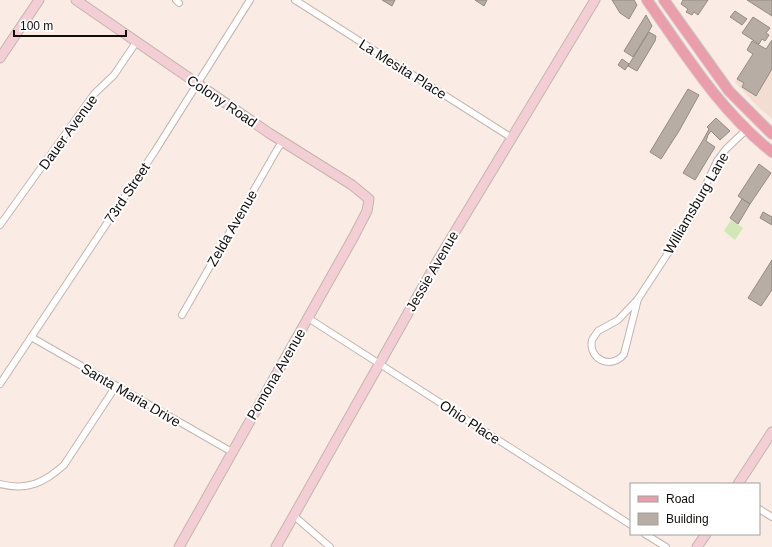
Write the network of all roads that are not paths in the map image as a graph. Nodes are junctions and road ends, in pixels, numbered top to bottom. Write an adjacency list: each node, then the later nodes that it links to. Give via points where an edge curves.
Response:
1 (39, 0): 9 (street)
2 (76, 0): 8 (street, Colony Road)
3 (250, 0): 10 (street, 73rd Street)
4 (295, 0): 13 (street, La Mesita Place)
5 (595, 0): 13 (street, Jessie Avenue)
6 (647, 0): 11 (main road, via 716,97)
7 (664, 0): 12 (main road, via 729,91)
8 (137, 41): 10 (street, Colony Road); 17 (street, Dauer Avenue, via 114,75 94,94)
9 (0, 58)
10 (197, 84): 14 (street, Colony Road); 21 (street, 73rd Street)
11 (746, 130): 12 (main road); 15 (main road); 18 (street, Williamsburg Lane, via 717,161 689,220)
12 (771, 133)
13 (512, 138): 22 (street, Jessie Avenue)
14 (284, 142): 16 (street, Colony Road, via 352,185); 19 (street, Zelda Avenue, via 278,148)
15 (772, 152)
16 (369, 199): 20 (street, Pomona Avenue, via 367,210 355,235)
17 (0, 225)
18 (638, 299): 18 (street, Williamsburg Lane, via 618,320 598,331 592,340 593,353 599,359 611,362 624,354)
19 (182, 315)
20 (308, 318): 22 (street, Ohio Place); 26 (street, Pomona Avenue)
21 (31, 337): 23 (street, 73rd Street); 24 (street, Santa Maria Drive)
22 (379, 363): 30 (street, Jessie Avenue); 32 (street, Ohio Place)
23 (0, 384)
24 (116, 386): 26 (street, Santa Maria Drive); 28 (street, via 64,465 54,474 27,487)
25 (772, 432): 27 (street)
26 (232, 452): 35 (street, Pomona Avenue)
27 (739, 483)
28 (0, 484)
29 (760, 510): 31 (street)
30 (293, 515): 36 (street, Jessie Avenue); 37 (street)
31 (772, 517)
32 (630, 524)
33 (647, 535): 38 (street)
34 (705, 535): 39 (street)
35 (179, 547)
36 (276, 547)
37 (330, 547)
38 (666, 547)
39 (697, 547)

